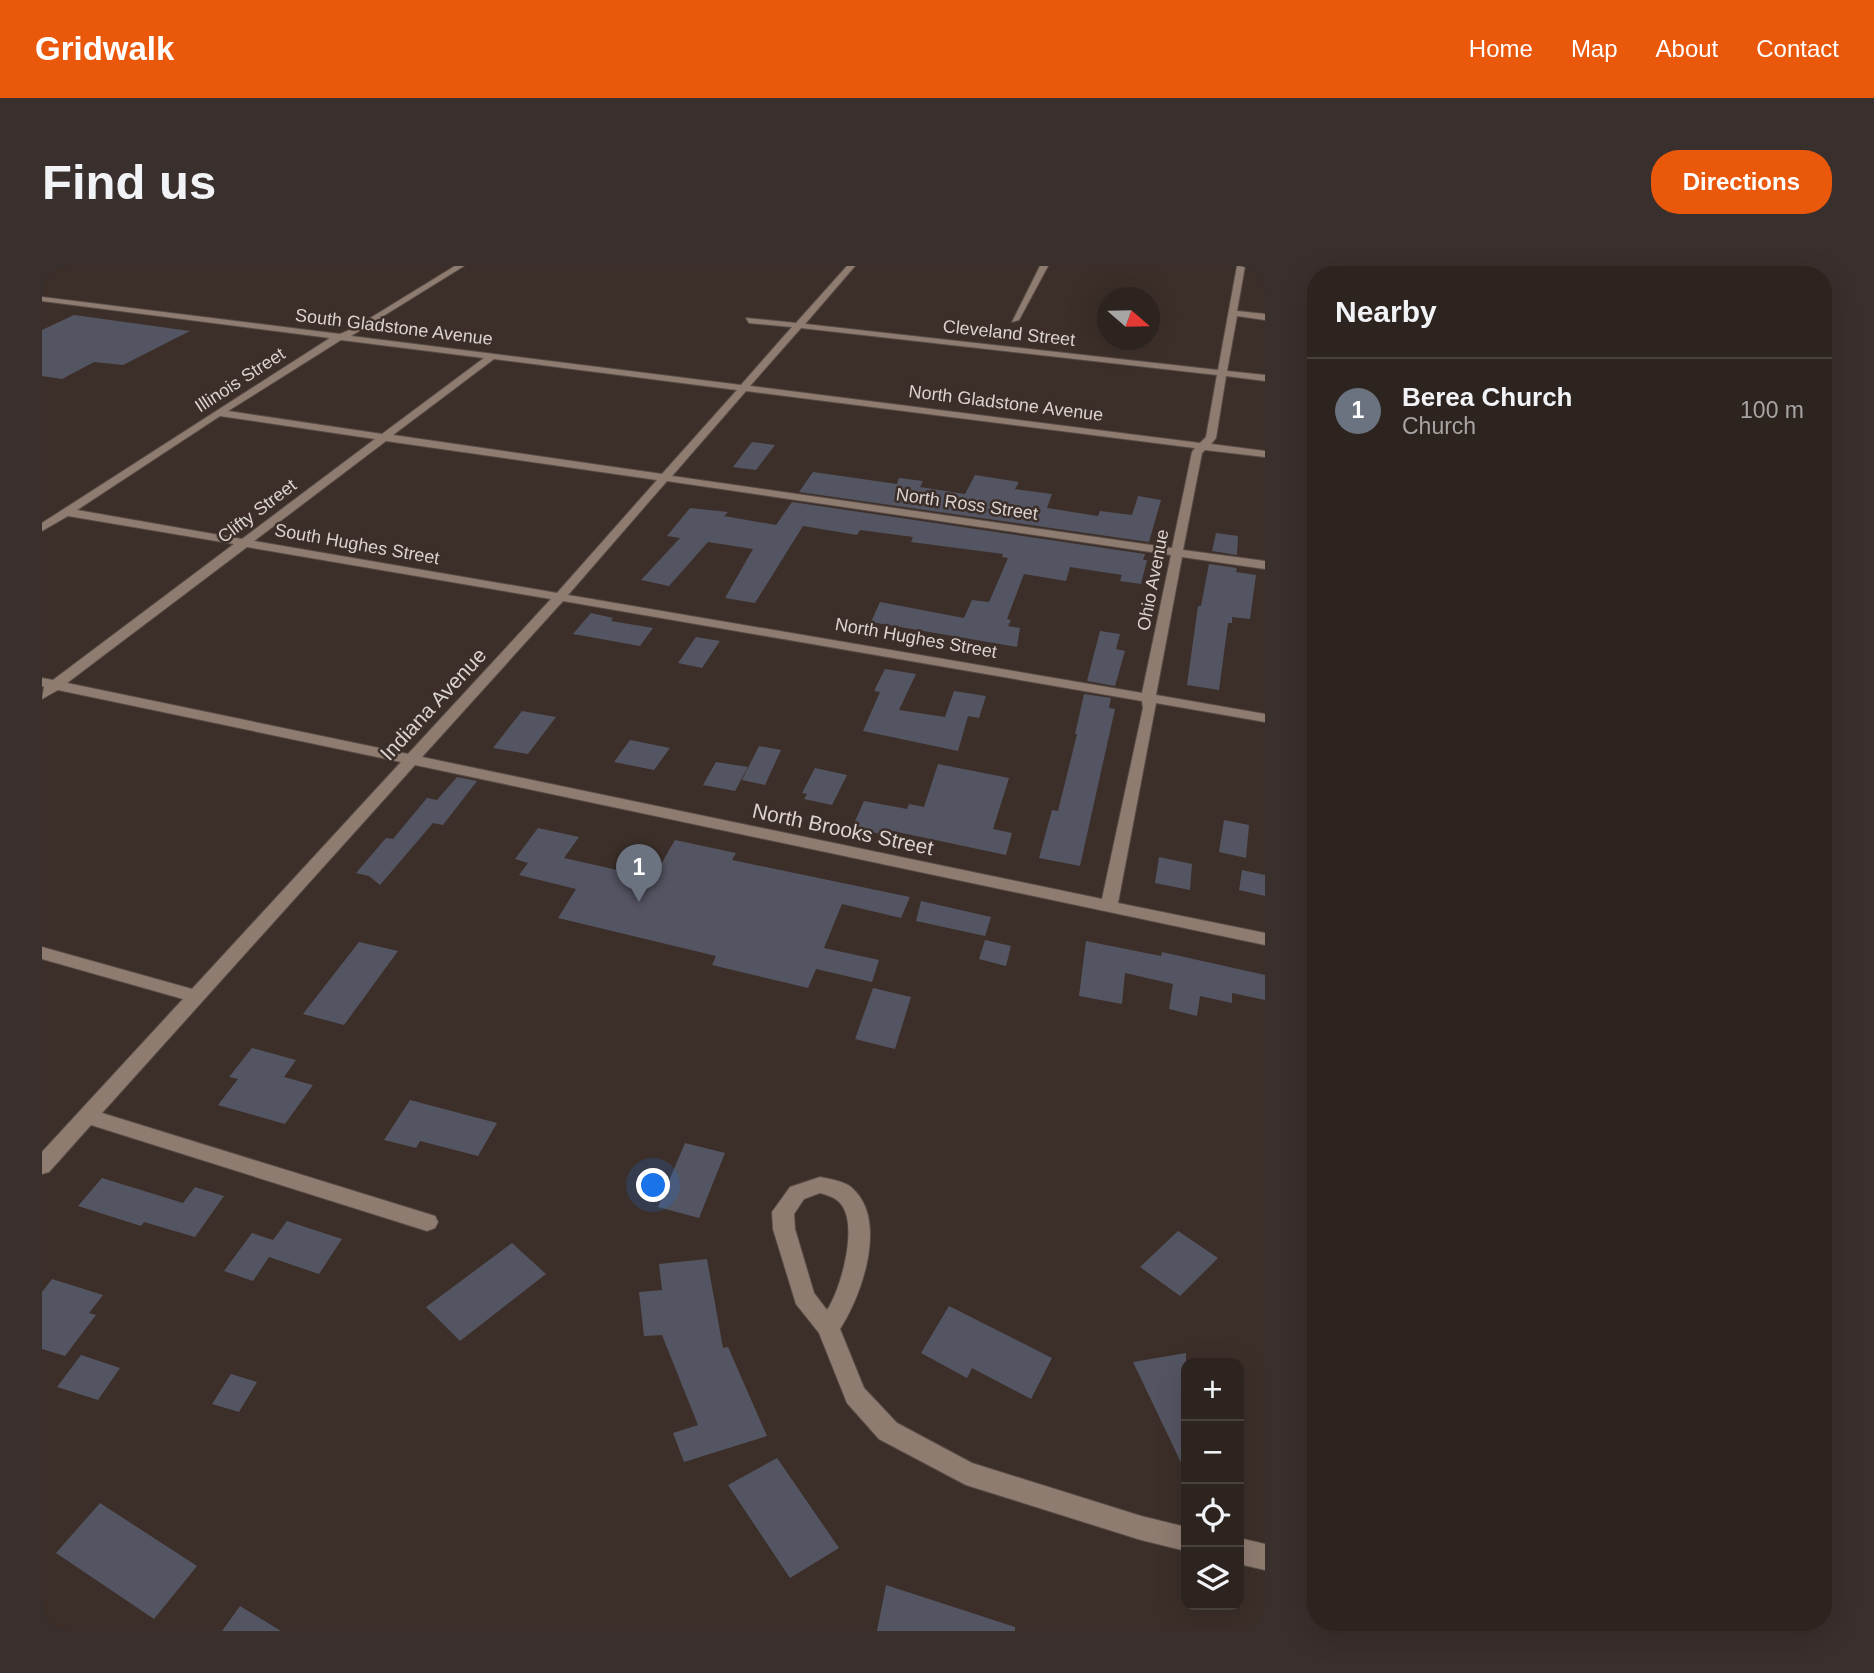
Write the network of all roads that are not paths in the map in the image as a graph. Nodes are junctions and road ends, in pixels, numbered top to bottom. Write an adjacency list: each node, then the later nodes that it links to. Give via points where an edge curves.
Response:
1 (460, 266): 13 (street, Illinois Street)
2 (850, 266): 12 (street, Indiana Avenue)
3 (1044, 266): 11 (street)
4 (1241, 266): 8 (street, Ohio Avenue)
5 (1257, 266): 6 (street)
6 (1265, 267)
7 (42, 299): 13 (street, South Gladstone Avenue)
8 (1234, 313): 9 (street); 15 (street, Ohio Avenue)
9 (1265, 317)
10 (749, 320): 12 (street, Cleveland Street)
11 (1015, 320)
12 (797, 326): 15 (street, Cleveland Street); 17 (street, Indiana Avenue)
13 (341, 337): 14 (street, South Gladstone Avenue); 18 (street, Illinois Street)
14 (492, 356): 17 (street, South Gladstone Avenue); 19 (street, Clifty Street)
15 (1223, 373): 16 (street, Cleveland Street); 20 (street, Ohio Avenue, via 1211,438)
16 (1265, 378)
17 (742, 387): 20 (street, North Gladstone Avenue); 22 (street, Indiana Avenue)
18 (218, 413): 19 (street, North Ross Street); 23 (street, Illinois Street)
19 (385, 437): 22 (street, North Ross Street); 25 (street, Clifty Street)
20 (1203, 446): 21 (street, North Gladstone Avenue); 26 (street, Ohio Avenue, via 1196,452)
21 (1265, 454)
22 (663, 477): 26 (street, North Ross Street); 28 (street, Indiana Avenue)
23 (66, 512): 24 (street, Illinois Street); 25 (street, South Hughes Street)
24 (42, 528)
25 (243, 543): 28 (street, South Hughes Street); 29 (street, Clifty Street)
26 (1176, 552): 27 (street, North Ross Street); 31 (street, Ohio Avenue)
27 (1265, 565)
28 (560, 597): 31 (street, North Hughes Street); 33 (street, Indiana Avenue)
29 (49, 683): 30 (street, Clifty Street); 33 (street, North Brooks Street)
30 (42, 695)
31 (1148, 698): 32 (street, North Hughes Street); 34 (street, Ohio Avenue, via 1150,708)
32 (1265, 718)
33 (412, 760): 34 (street, North Brooks Street); 37 (street, Indiana Avenue)
34 (1109, 906): 35 (street, North Brooks Street)
35 (1265, 939)
36 (42, 953): 37 (street)
37 (195, 996): 38 (street, Indiana Avenue)
38 (87, 1116): 39 (street, Indiana Avenue); 40 (street)
39 (42, 1166)
40 (427, 1222)
41 (828, 1328): 41 (street, via 804,1297 783,1212 797,1193 820,1185 842,1191 855,1206 860,1241 845,1302); 42 (street, via 855,1395 888,1431 966,1473)
42 (1181, 1538)
43 (1244, 1552): 44 (street)
44 (1265, 1557)

